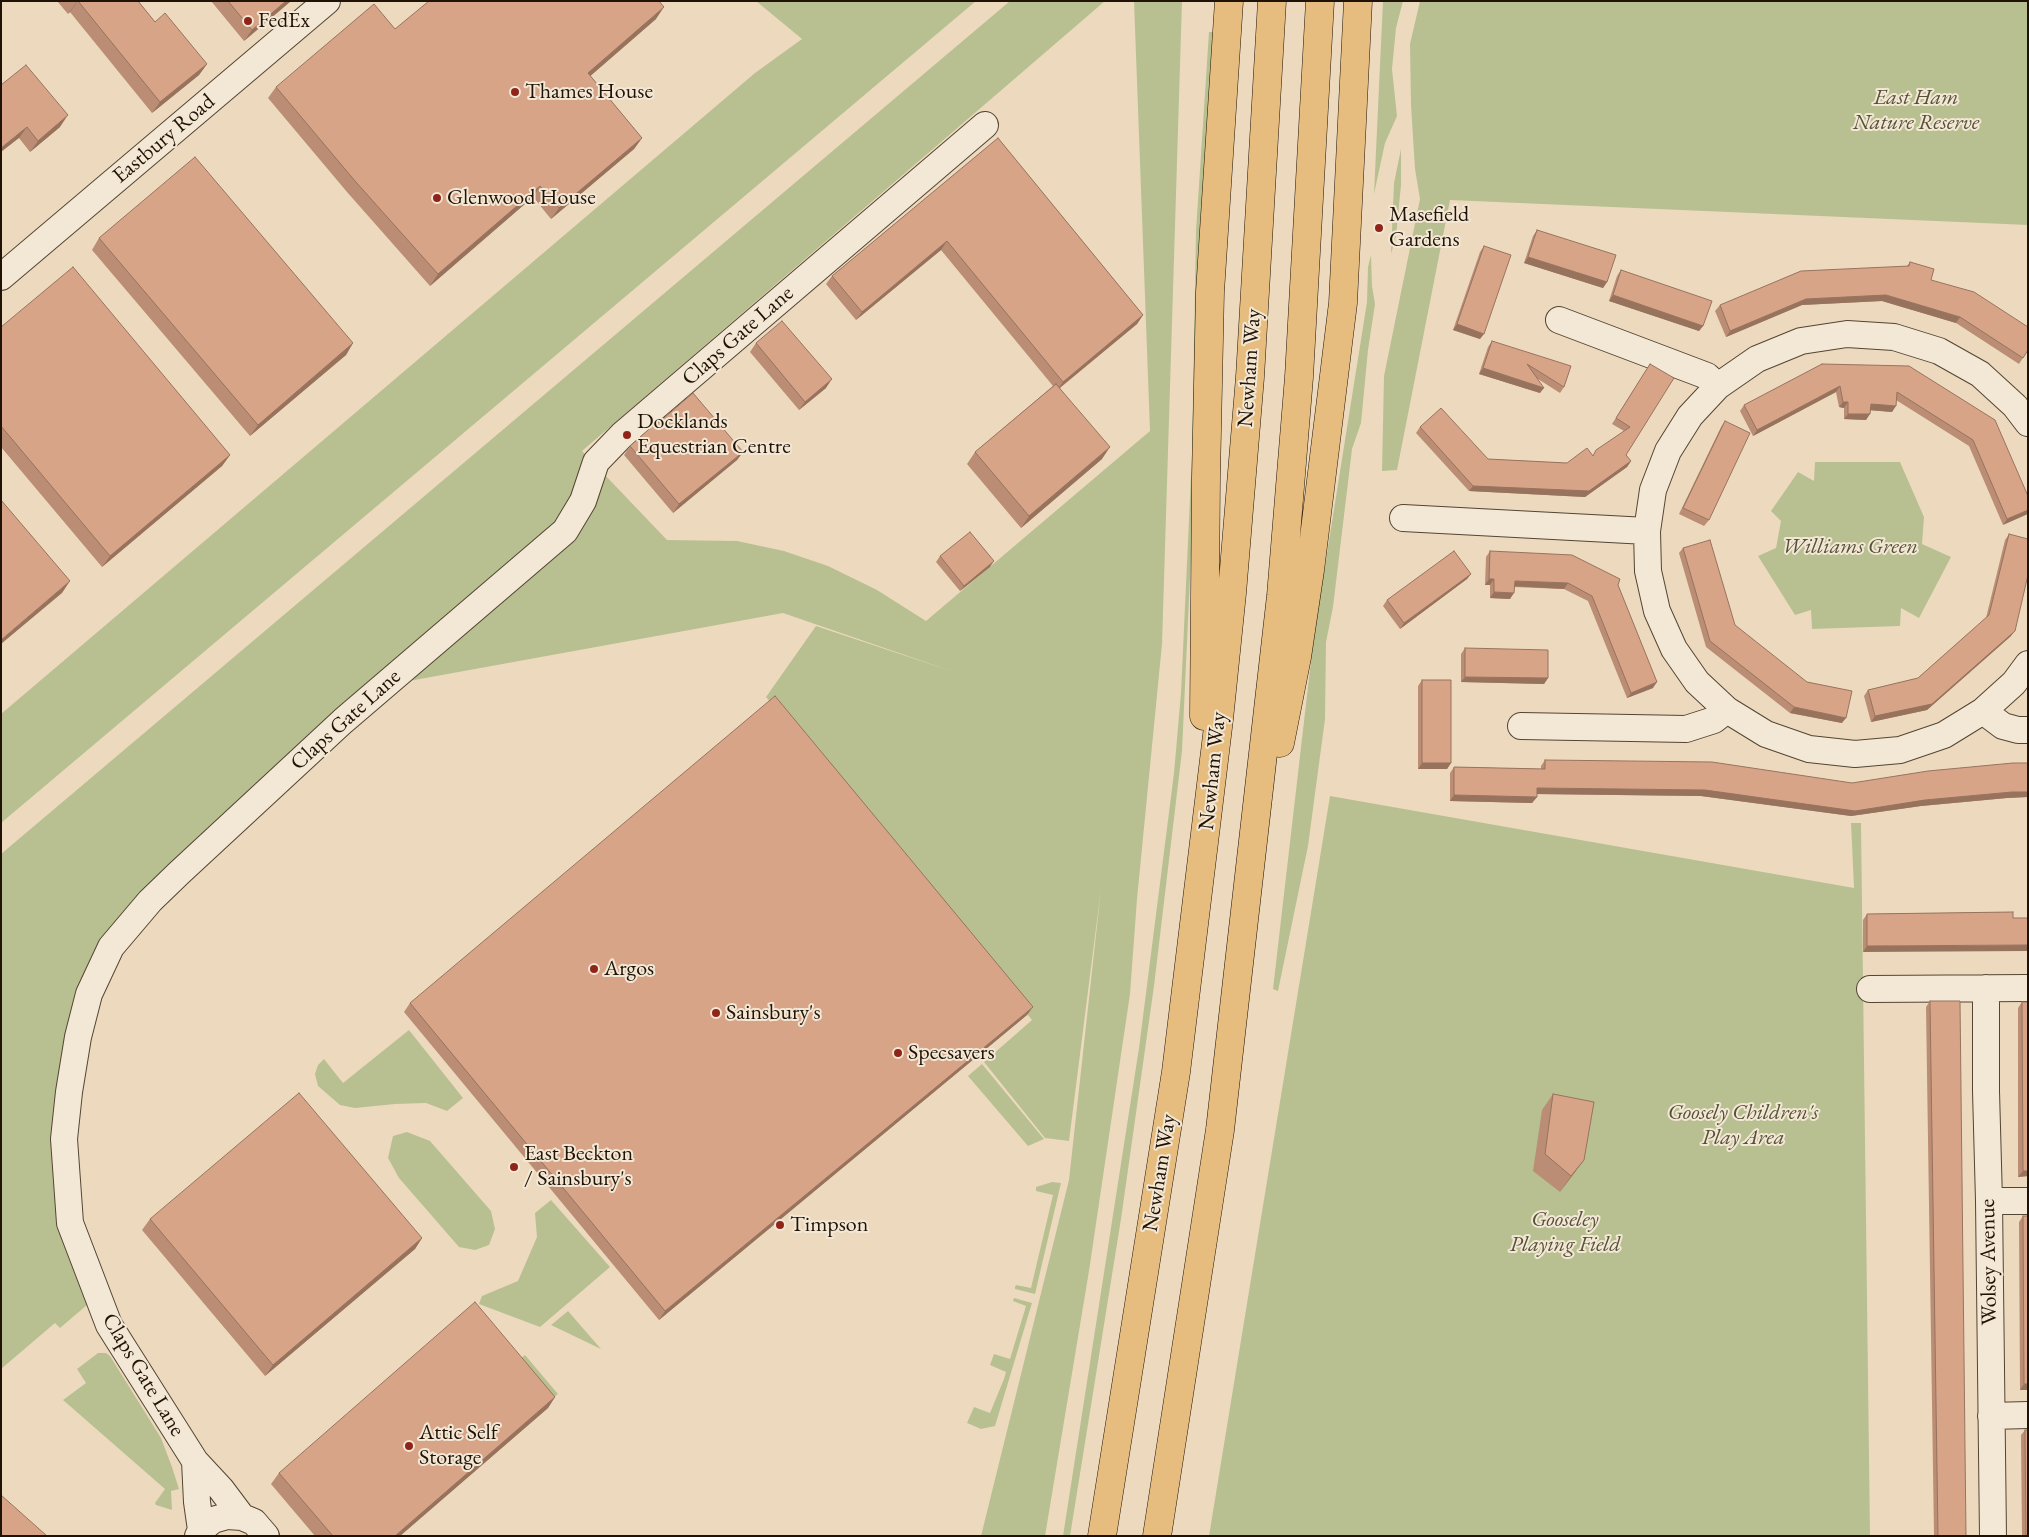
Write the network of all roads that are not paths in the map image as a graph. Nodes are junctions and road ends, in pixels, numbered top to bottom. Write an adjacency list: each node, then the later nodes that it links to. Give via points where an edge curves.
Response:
1 (327, 1): 7 (street, Eastbury Road)
2 (1229, 1): 18 (highway, via 1210,292 1204,662)
3 (1272, 1): 18 (highway, Newham Way, via 1250,377 1233,584)
4 (1320, 1): 19 (highway, via 1307,249 1282,577)
5 (1358, 1): 19 (highway, via 1343,303 1297,657 1278,754)
6 (985, 125): 27 (street, Claps Gate Lane, via 622,435 596,462 583,501 565,531 343,720 150,901 111,947 90,994 78,1037 69,1092 64,1140 70,1223 109,1325)
7 (1, 277)
8 (1559, 320): 9 (street, via 1707,376)
9 (1718, 386): 10 (street, via 1757,359 1801,341 1847,334 1894,337 1939,350 1980,374); 12 (street, via 1690,416 1668,451 1653,490)
10 (2024, 408)
11 (1403, 518): 12 (street)
12 (1646, 531): 14 (street, via 1648,571 1657,611 1667,634 1697,682)
13 (2028, 664): 15 (street, via 2014,683)
14 (1727, 710): 15 (street, via 1766,734 1809,749 1855,754 1900,750 1944,735); 16 (street, via 1714,720 1686,730)
15 (1983, 712): 17 (street, via 2004,726)
16 (1521, 726)
17 (2028, 730)
18 (1205, 838): 31 (highway, Newham Way, via 1176,1072)
19 (1254, 843): 32 (highway, via 1220,1130)
20 (1986, 988): 21 (street); 22 (street); 23 (street, Wolsey Avenue)
21 (2028, 988)
22 (1870, 989)
23 (1989, 1201): 24 (street); 26 (street, Wolsey Avenue)
24 (2028, 1201)
25 (2028, 1415): 26 (street)
26 (1991, 1416): 33 (street, Wolsey Avenue)
27 (195, 1461): 28 (street, Claps Gate Lane); 29 (street, Claps Gate Lane)
28 (242, 1516): 29 (street, Claps Gate Lane, via 213,1520); 30 (street, Claps Gate Lane, via 254,1522)
29 (200, 1533)
30 (266, 1536)
31 (1102, 1536)
32 (1157, 1536)
33 (1993, 1536)

